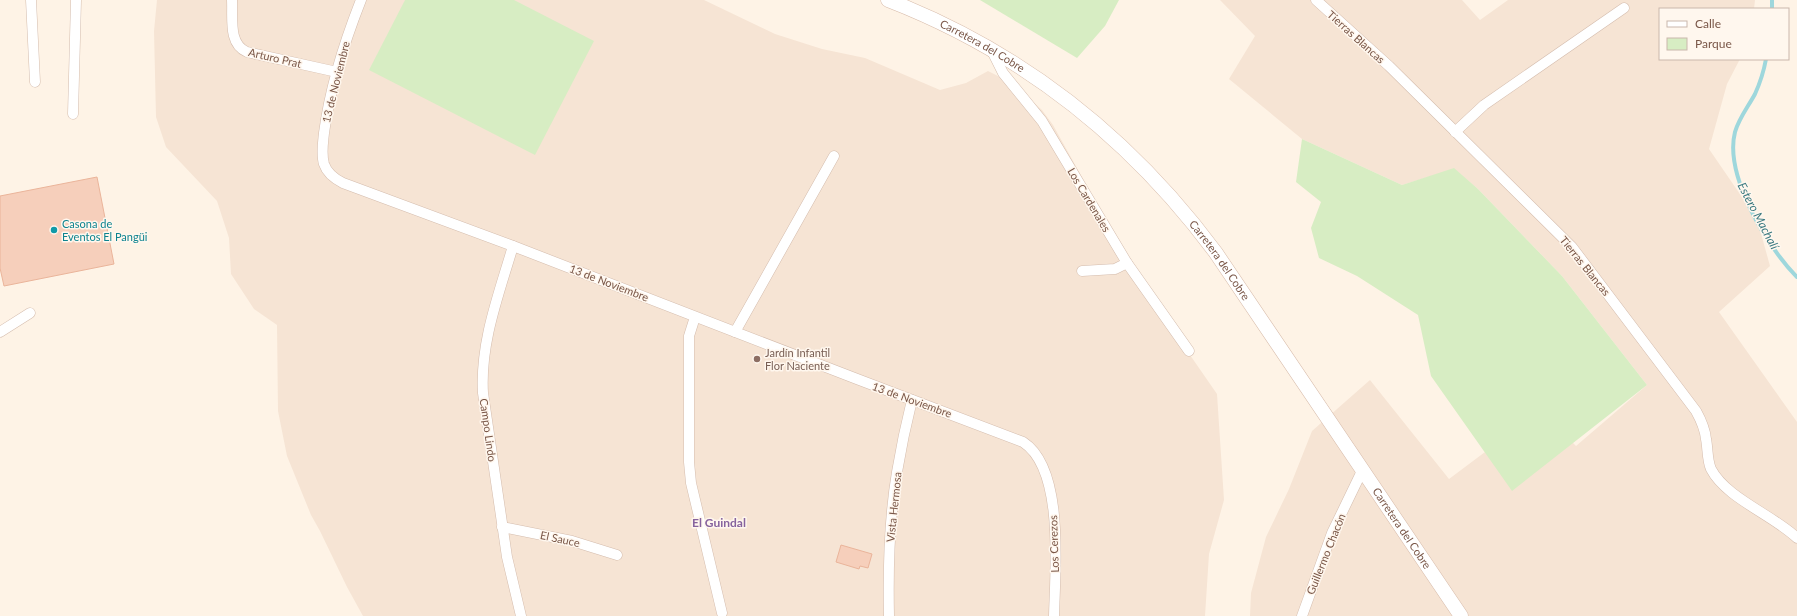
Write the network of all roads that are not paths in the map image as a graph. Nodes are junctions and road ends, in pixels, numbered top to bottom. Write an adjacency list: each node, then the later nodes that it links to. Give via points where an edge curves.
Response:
1 (31, 0): 10 (street)
2 (76, 0): 11 (street)
3 (232, 0): 9 (street, Arturo Prat, via 234,36 240,49)
4 (361, 0): 9 (street, 13 de Noviembre)
5 (888, 0): 8 (main road, Carretera del Cobre, via 949,26)
6 (1316, 0): 12 (street, Tierras Blancas, via 1389,66)
7 (1624, 8): 12 (street, via 1484,105)
8 (992, 49): 15 (street, Los Cardenales, via 1003,73 1042,121); 23 (main road, Carretera del Cobre, via 1053,88 1091,118 1136,159 1173,199 1221,259)
9 (337, 72): 14 (street, 13 de Noviembre, via 326,120 323,151 324,164 331,175 343,183)
10 (34, 82)
11 (73, 114)
12 (1455, 132): 26 (street, Tierras Blancas, via 1572,247 1670,374 1703,423 1711,469 1722,484 1738,498 1757,508)
13 (834, 156): 20 (street)
14 (513, 246): 18 (street, 13 de Noviembre); 25 (street, Campo Lindo, via 482,362 483,393)
15 (1127, 263): 16 (street, via 1115,269); 21 (street, Los Cardenales)
16 (1082, 271)
17 (30, 313): 19 (street)
18 (695, 317): 20 (street, 13 de Noviembre); 28 (street, via 689,336 690,483)
19 (0, 332)
20 (734, 332): 22 (street, 13 de Noviembre)
21 (1189, 351)
22 (912, 400): 24 (street, 13 de Noviembre, via 1023,442 1036,453); 30 (street, Vista Hermosa, via 894,499)
23 (1362, 471): 32 (street, Guillermo Chacón, via 1332,534); 33 (main road, Carretera del Cobre)
24 (1046, 472): 31 (street, Los Cerezos, via 1052,495 1055,538)
25 (502, 527): 27 (street, El Sauce, via 572,541); 29 (street, Campo Lindo)
26 (1797, 538)
27 (617, 554)
28 (722, 613)
29 (521, 616)
30 (889, 616)
31 (1054, 616)
32 (1302, 616)
33 (1461, 616)

